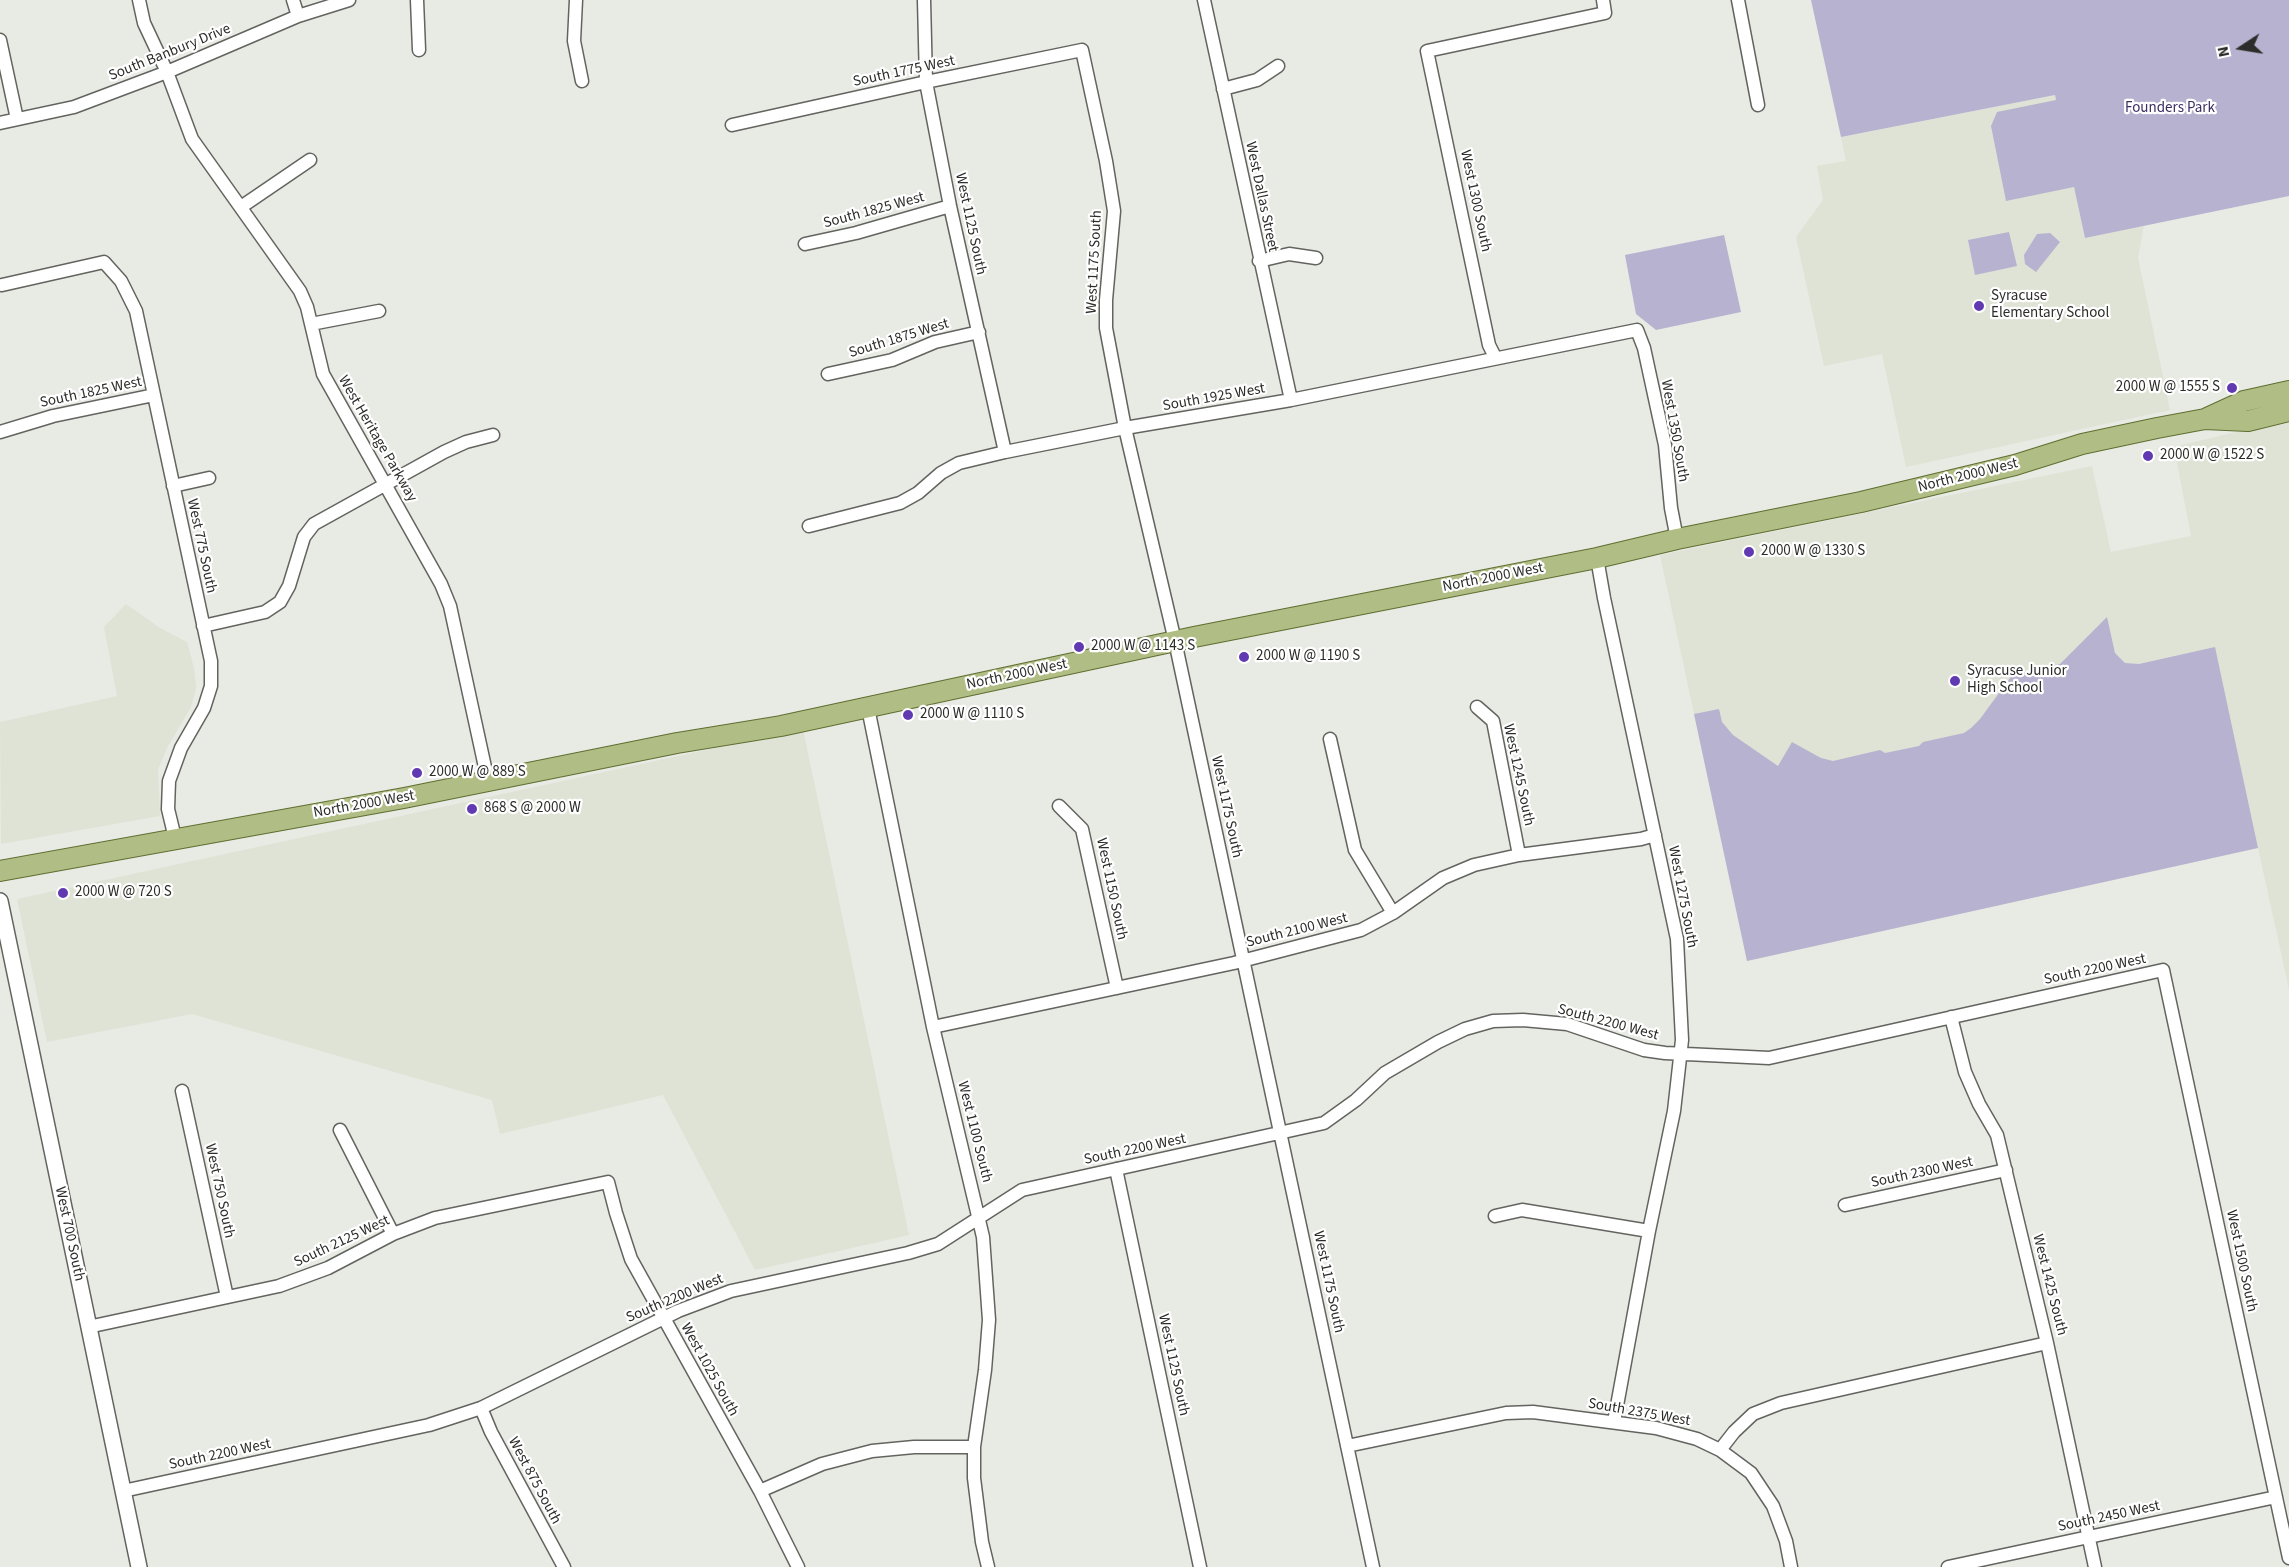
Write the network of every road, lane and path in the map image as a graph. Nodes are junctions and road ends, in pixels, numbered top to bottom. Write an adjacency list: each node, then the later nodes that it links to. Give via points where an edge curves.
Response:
1 (139, 0): 15 (street, West Heritage Parkway, via 144,23)
2 (292, 0): 10 (street)
3 (349, 0): 10 (street, South Banbury Drive)
4 (417, 0): 12 (street)
5 (576, 0): 16 (street, via 573,41)
6 (924, 0): 17 (street, West 1125 South)
7 (1204, 0): 18 (street, West Dallas Street)
8 (1738, 0): 19 (street)
9 (1604, 6): 34 (street, West 1300 South, via 1427,51 1489,345)
10 (298, 16): 15 (street, South Banbury Drive)
11 (0, 39): 20 (street)
12 (419, 50)
13 (1082, 50): 17 (street, South 1775 West); 41 (street, West 1175 South, via 1114,211 1106,328)
14 (1278, 66): 18 (street, via 1257,80)
15 (167, 72): 20 (street, South Banbury Drive, via 74,107); 25 (street, West Heritage Parkway, via 192,139)
16 (582, 81)
17 (926, 82): 22 (street, South 1775 West); 24 (street, West 1125 South)
18 (1223, 89): 28 (street, West Dallas Street)
19 (1758, 105)
20 (18, 119): 21 (street, South Banbury Drive)
21 (0, 123)
22 (732, 125)
23 (310, 160): 25 (street)
24 (950, 206): 26 (street, South 1825 West); 33 (street, West 1125 South)
25 (241, 207): 31 (street, West Heritage Parkway, via 300,291)
26 (805, 244)
27 (1316, 258): 28 (street, via 1289,254)
28 (1259, 261): 38 (street, West Dallas Street)
29 (2, 285): 37 (street, West 775 South, via 104,262 121,281 136,311)
30 (379, 311): 31 (street)
31 (311, 324): 46 (street, West Heritage Parkway, via 322,374)
32 (1636, 330): 34 (street, South 1925 West); 49 (street, West 1350 South, via 1644,348 1665,445)
33 (979, 332): 35 (street, South 1875 West, via 934,342 892,360); 44 (street, West 1125 South)
34 (1495, 357): 38 (street, South 1925 West)
35 (828, 374)
36 (2289, 391): 40 (main road, via 2244,401)
37 (154, 395): 42 (street, South 1825 West, via 53,416); 47 (street, West 775 South)
38 (1291, 400): 41 (street, South 1925 West)
39 (2289, 411): 40 (main road, via 2248,421)
40 (2205, 419): 49 (main road, North 2000 West, via 2082,444 1912,490)
41 (1125, 428): 44 (street, South 1925 West); 52 (street, West 1175 South)
42 (0, 432)
43 (494, 435): 46 (street, via 466,442)
44 (1005, 452): 48 (street, South 1925 West, via 959,463 900,503)
45 (208, 478): 47 (street)
46 (386, 484): 51 (street, via 309,529 286,594 274,607); 56 (street, West Heritage Parkway, via 450,606)
47 (173, 486): 51 (street, West 775 South)
48 (810, 526)
49 (1677, 539): 50 (main road, North 2000 West)
50 (1597, 558): 52 (main road, North 2000 West); 58 (street, West 1275 South)
51 (203, 626): 59 (street, West 775 South, via 211,661 211,686 204,708 172,769 168,809)
52 (1175, 641): 54 (main road, North 2000 West); 64 (street, West 1175 South)
53 (1477, 707): 60 (street, West 1245 South, via 1493,721)
54 (868, 708): 56 (main road, North 2000 West); 68 (street, West 1100 South)
55 (1330, 739): 63 (street, via 1355,850)
56 (488, 781): 59 (main road, North 2000 West)
57 (1059, 806): 66 (street, West 1150 South, via 1082,830)
58 (1655, 835): 60 (street, South 2100 West); 69 (street, West 1275 South, via 1677,939)
59 (175, 838): 61 (main road, North 2000 West)
60 (1519, 855): 63 (street, South 2100 West, via 1474,865 1443,878)
61 (0, 871)
62 (0, 901): 83 (street, West 700 South)
63 (1393, 913): 64 (street, South 2100 West, via 1361,930)
64 (1243, 960): 66 (street, South 2100 West); 72 (street, West 1175 South)
65 (2163, 970): 67 (street, South 2200 West); 92 (street, West 1500 South)
66 (1117, 988): 68 (street, South 2100 West)
67 (1951, 1017): 69 (street, South 2200 West, via 1769,1058); 74 (street, West 1425 South, via 1965,1072 1997,1135)
68 (933, 1027): 78 (street, West 1100 South)
69 (1680, 1055): 72 (street, South 2200 West, via 1644,1050 1568,1024 1493,1021 1456,1033 1385,1073 1324,1124); 79 (street, West 1275 South, via 1674,1111)
70 (182, 1091): 81 (street, West 750 South)
71 (340, 1130): 80 (street)
72 (1282, 1134): 73 (street, South 2200 West); 87 (street, West 1175 South)
73 (1116, 1169): 78 (street, South 2200 West, via 1022,1190); 99 (street, West 1125 South)
74 (2006, 1170): 76 (street, South 2300 West); 84 (street, West 1425 South)
75 (608, 1182): 80 (street, South 2125 West, via 435,1218); 82 (street, West 1025 South, via 631,1259)
76 (1845, 1205)
77 (1495, 1216): 79 (street, via 1522,1210)
78 (979, 1220): 82 (street, South 2200 West, via 938,1244 731,1291); 88 (street, West 1100 South, via 989,1320)
79 (1649, 1231): 86 (street, West 1275 South)
80 (393, 1234): 81 (street, South 2125 West, via 328,1268 279,1286)
81 (227, 1297): 83 (street, South 2125 West)
82 (663, 1318): 85 (street, South 2200 West); 91 (street, West 1025 South)
83 (88, 1327): 90 (street, West 700 South)
84 (2047, 1343): 89 (street, via 1780,1403 1753,1414); 93 (street, West 1425 South)
85 (481, 1408): 90 (street, South 2200 West, via 429,1425); 96 (street, West 875 South)
86 (1614, 1422): 87 (street, South 2375 West, via 1533,1412 1506,1413); 89 (street, South 2375 West, via 1656,1428)
87 (1347, 1446): 100 (street, West 1175 South)
88 (974, 1447): 91 (street, via 872,1451 822,1464); 98 (street, West 1100 South, via 974,1478)
89 (1720, 1450): 101 (street, via 1750,1473 1773,1506)
90 (123, 1491): 95 (street, West 700 South)
91 (760, 1491): 97 (street, West 1025 South)
92 (2276, 1497): 93 (street, South 2450 West); 94 (street, West 1500 South)
93 (2088, 1537): 102 (street, South 2450 West); 103 (street, West 1425 South)
94 (2289, 1558)
95 (139, 1567)
96 (564, 1567)
97 (798, 1567)
98 (988, 1567)
99 (1200, 1567)
100 (1373, 1567)
101 (1791, 1567)
102 (1948, 1567)
103 (2095, 1567)

